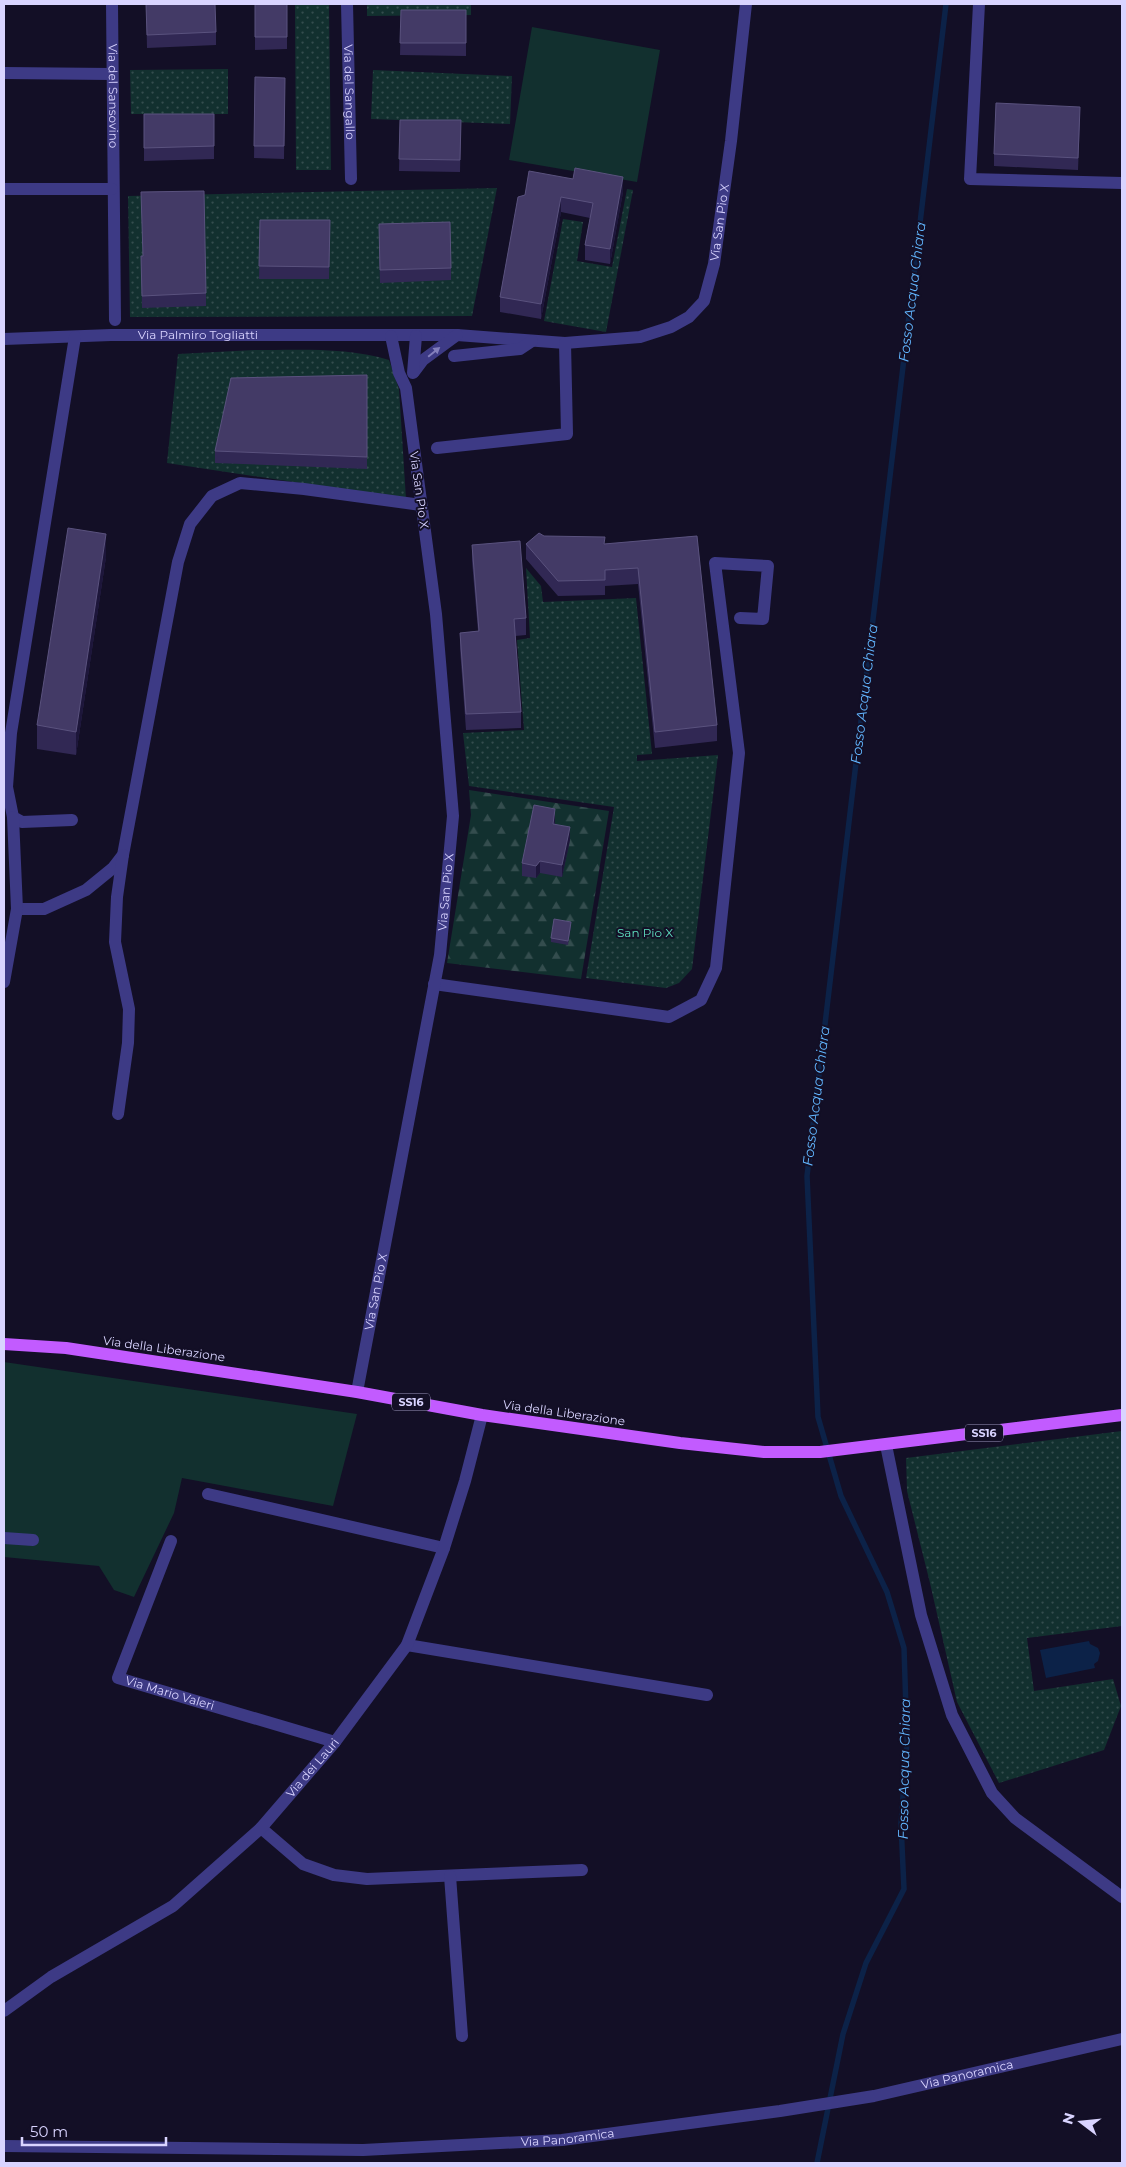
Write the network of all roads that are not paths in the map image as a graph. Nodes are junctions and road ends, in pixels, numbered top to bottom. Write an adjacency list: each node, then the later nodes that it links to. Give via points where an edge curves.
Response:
1 (112, 4): 6 (street, Via del Sansovino)
2 (347, 4): 7 (street, Via del Sangallo)
3 (746, 4): 18 (street, Via San Pio X, via 714,264 704,301 689,317 640,337)
4 (979, 4): 8 (street, via 970,179)
5 (4, 73): 6 (street)
6 (112, 74): 10 (street, Via del Sansovino)
7 (351, 179)
8 (1122, 183)
9 (4, 189): 10 (street)
10 (112, 189): 11 (street, Via del Sansovino)
11 (115, 320)
12 (457, 335): 14 (street, Via San Pio X); 17 (street, Via San Pio X); 20 (street, one-way to 12, via 423,360)
13 (391, 336): 14 (street, Via San Pio X); 15 (street, Via Palmiro Togliatti); 21 (street, Via San Pio X, via 399,374)
14 (416, 336): 20 (street)
15 (74, 337): 16 (street, Via Palmiro Togliatti); 25 (street, via 11,733 7,787)
16 (4, 339)
17 (532, 341): 18 (street, Via San Pio X); 19 (street, via 520,349)
18 (565, 343): 22 (street, via 567,434)
19 (454, 356)
20 (414, 372): 21 (street)
21 (406, 388): 23 (street, Via San Pio X)
22 (437, 448)
23 (421, 505): 27 (street, via 240,482 212,496 190,524 178,562); 30 (street, Via San Pio X, via 436,614 453,816 440,955)
24 (740, 618): 30 (street, via 763,619 768,566 715,562 739,753 716,968 701,1000 669,1017)
25 (13, 817): 26 (street, via 22,822); 28 (street)
26 (72, 820)
27 (123, 855): 28 (street, via 113,868 86,890 44,909); 31 (street, via 115,942 129,1009 128,1044)
28 (17, 909): 29 (street)
29 (4, 982)
30 (434, 984): 33 (street, Via San Pio X)
31 (118, 1114)
32 (4, 1344): 33 (main road, Via della Liberazione / SS16, via 66,1348)
33 (357, 1392): 34 (main road, Via della Liberazione / SS16)
34 (482, 1415): 36 (main road, Via della Liberazione / SS16, via 764,1452 820,1452); 41 (street, Via dei Lauri)
35 (1122, 1415): 36 (main road, Via della Liberazione / SS16)
36 (886, 1445): 48 (street, via 921,1615 952,1715 992,1793 1015,1818)
37 (208, 1494): 41 (street)
38 (4, 1538): 39 (street)
39 (33, 1540)
40 (171, 1541): 44 (street, Via Mario Valeri, via 118,1678)
41 (444, 1548): 42 (street, Via dei Lauri)
42 (407, 1645): 43 (street); 44 (street, Via dei Lauri)
43 (707, 1695)
44 (335, 1742): 45 (street, Via dei Lauri)
45 (261, 1828): 47 (street, via 303,1864 334,1875 367,1879); 49 (street, Via dei Lauri, via 173,1906 51,1977)
46 (582, 1870): 47 (street)
47 (450, 1876): 50 (street)
48 (1122, 1897)
49 (4, 2011)
50 (462, 2036)
51 (1122, 2039): 52 (street, Via Panoramica, via 874,2096 562,2140 363,2150)
52 (4, 2146)

